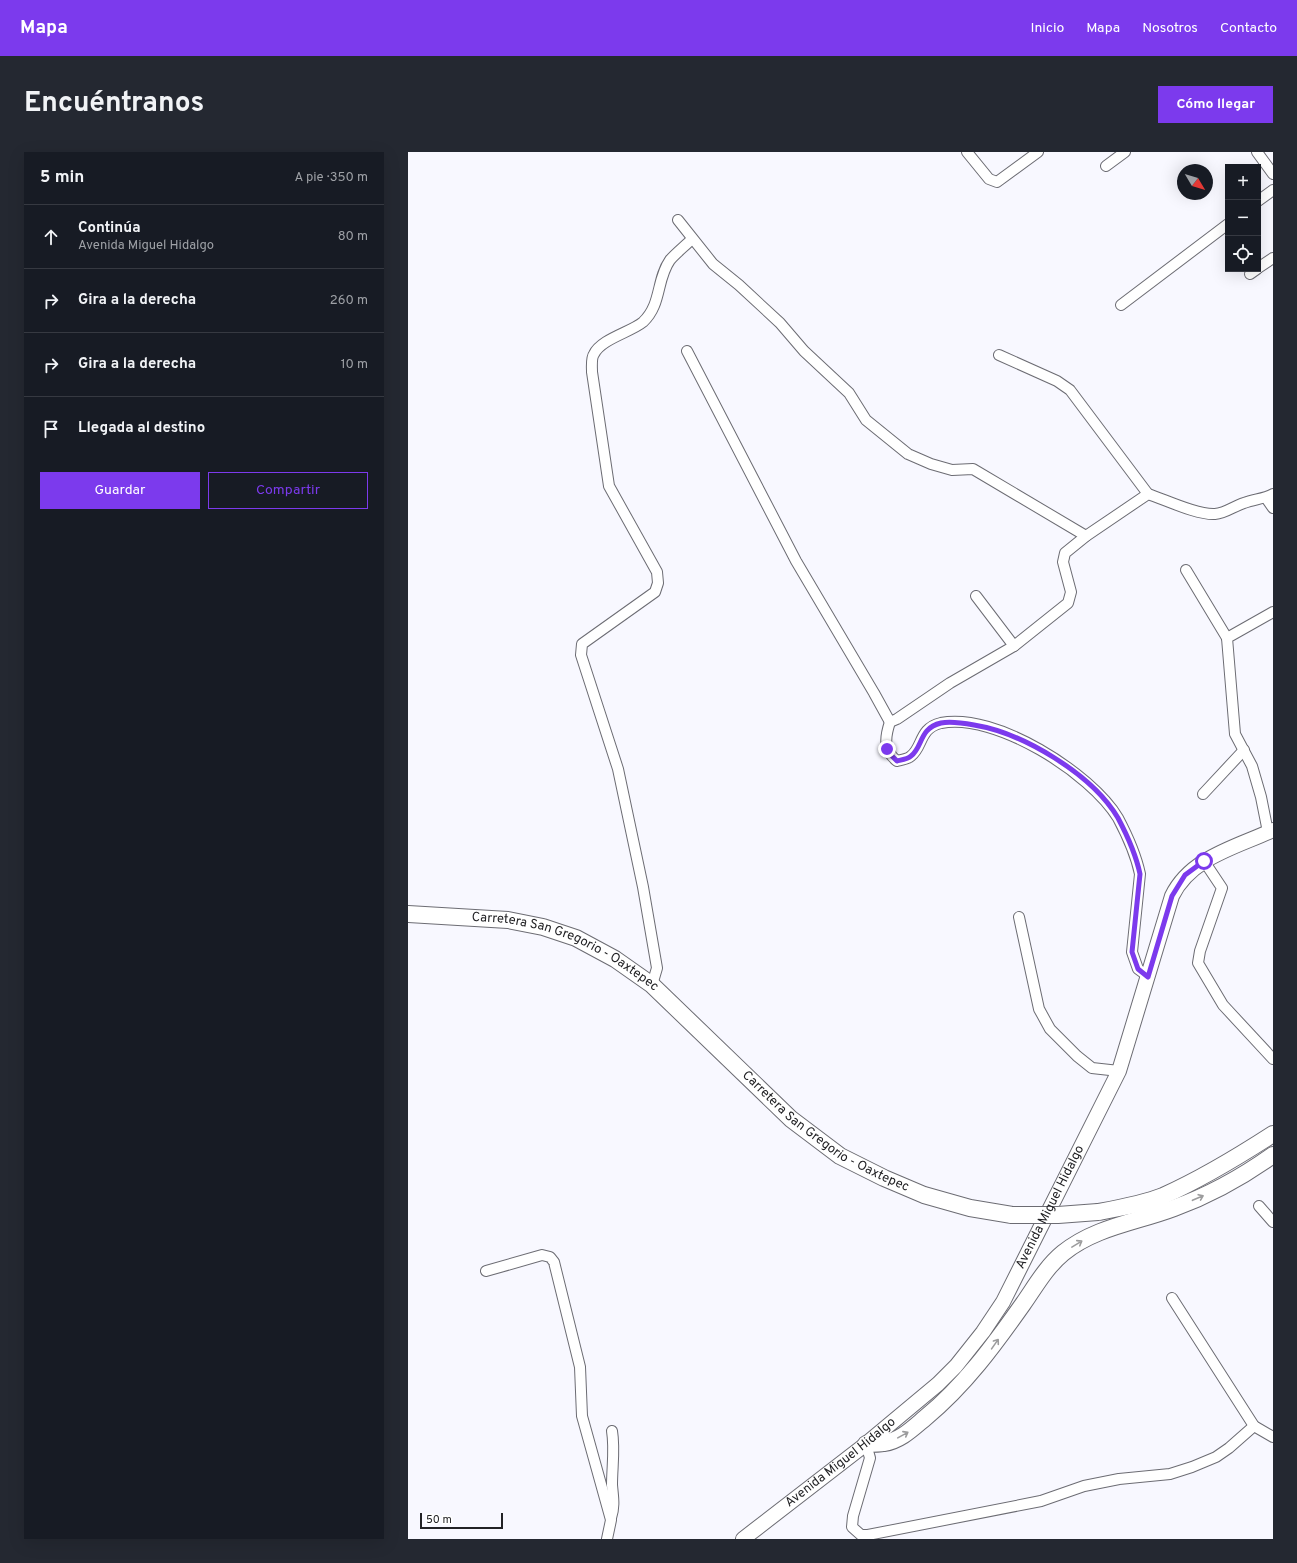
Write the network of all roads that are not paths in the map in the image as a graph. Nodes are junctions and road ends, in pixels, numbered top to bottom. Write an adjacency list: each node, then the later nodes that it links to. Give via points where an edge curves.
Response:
1 (967, 152): 2 (street, via 989,179 997,182)
2 (1038, 152)
3 (1125, 152): 5 (street)
4 (1257, 152): 6 (street)
5 (1106, 166)
6 (1273, 174)
7 (1273, 190): 8 (street)
8 (1259, 200)
9 (678, 220): 11 (street)
10 (1225, 226): 14 (street)
11 (692, 239): 20 (street, via 713,264 780,323 804,351 849,393 866,420 908,454 952,470 973,469); 34 (street, via 670,260 652,310 642,322 598,349 594,354 592,372 609,486 657,572 658,583 655,592 582,644 581,655 622,783 657,968)
12 (1273, 258): 13 (street)
13 (1261, 267)
14 (1121, 305)
15 (687, 352): 26 (street, via 796,561)
16 (999, 354): 17 (street, via 1057,381 1070,390)
17 (1148, 494): 18 (street, via 1194,510 1215,514 1244,502); 20 (street)
18 (1270, 496): 19 (street)
19 (1273, 508)
20 (1086, 536): 25 (street, via 1065,553 1063,562 1071,592 1068,603)
21 (1186, 570): 24 (street)
22 (976, 596): 25 (street)
23 (1273, 612): 24 (street)
24 (1227, 638): 27 (street, via 1235,734)
25 (1014, 646): 26 (street)
26 (890, 722): 33 (street, via 886,736 887,749 897,761 911,756 923,734 938,724 963,723 989,727 1032,745 1066,766 1095,790 1117,817 1138,863 1140,874 1132,952 1138,969)
27 (1244, 750): 28 (street); 29 (street, via 1252,766)
28 (1203, 794)
29 (1271, 831): 30 (main road, Avenida Miguel Hidalgo)
30 (1204, 861): 33 (main road, Avenida Miguel Hidalgo, via 1185,875 1172,896); 35 (street, via 1222,888 1198,963 1223,1005)
31 (408, 914): 34 (main road, Carretera San Gregorio - Oaxtepec, via 508,920 543,927 576,938 615,958)
32 (1020, 917): 36 (street, via 1040,1009 1050,1029 1076,1056 1092,1068)
33 (1148, 977): 36 (main road, Avenida Miguel Hidalgo)
34 (652, 985): 37 (main road, Carretera San Gregorio - Oaxtepec, bridge, via 791,1119 840,1156 924,1195 970,1208 1012,1214 1058,1215 1098,1212 1128,1206 1163,1196 1241,1155)
35 (1273, 1059)
36 (1119, 1071): 46 (main road, Avenida Miguel Hidalgo, via 1003,1302 983,1332 938,1384)
37 (1273, 1134)
38 (1273, 1155): 46 (main road, one-way to 38, via 885,1443 903,1436 943,1404 990,1350 1050,1266 1063,1253 1097,1233 1200,1197 1235,1180)
39 (1259, 1206): 40 (street)
40 (1273, 1222)
41 (486, 1272): 47 (street, via 542,1255 550,1257 554,1262 580,1367 582,1416)
42 (1172, 1298): 43 (street)
43 (1254, 1426): 45 (street); 46 (street, via 1229,1448 1192,1468 1170,1474 1119,1479 1084,1486 1034,1502 861,1535 852,1526 870,1458)
44 (612, 1432): 47 (street, via 614,1505)
45 (1273, 1437)
46 (866, 1444): 49 (main road, Avenida Miguel Hidalgo)
47 (611, 1520): 48 (street)
48 (607, 1539)
49 (743, 1539)

